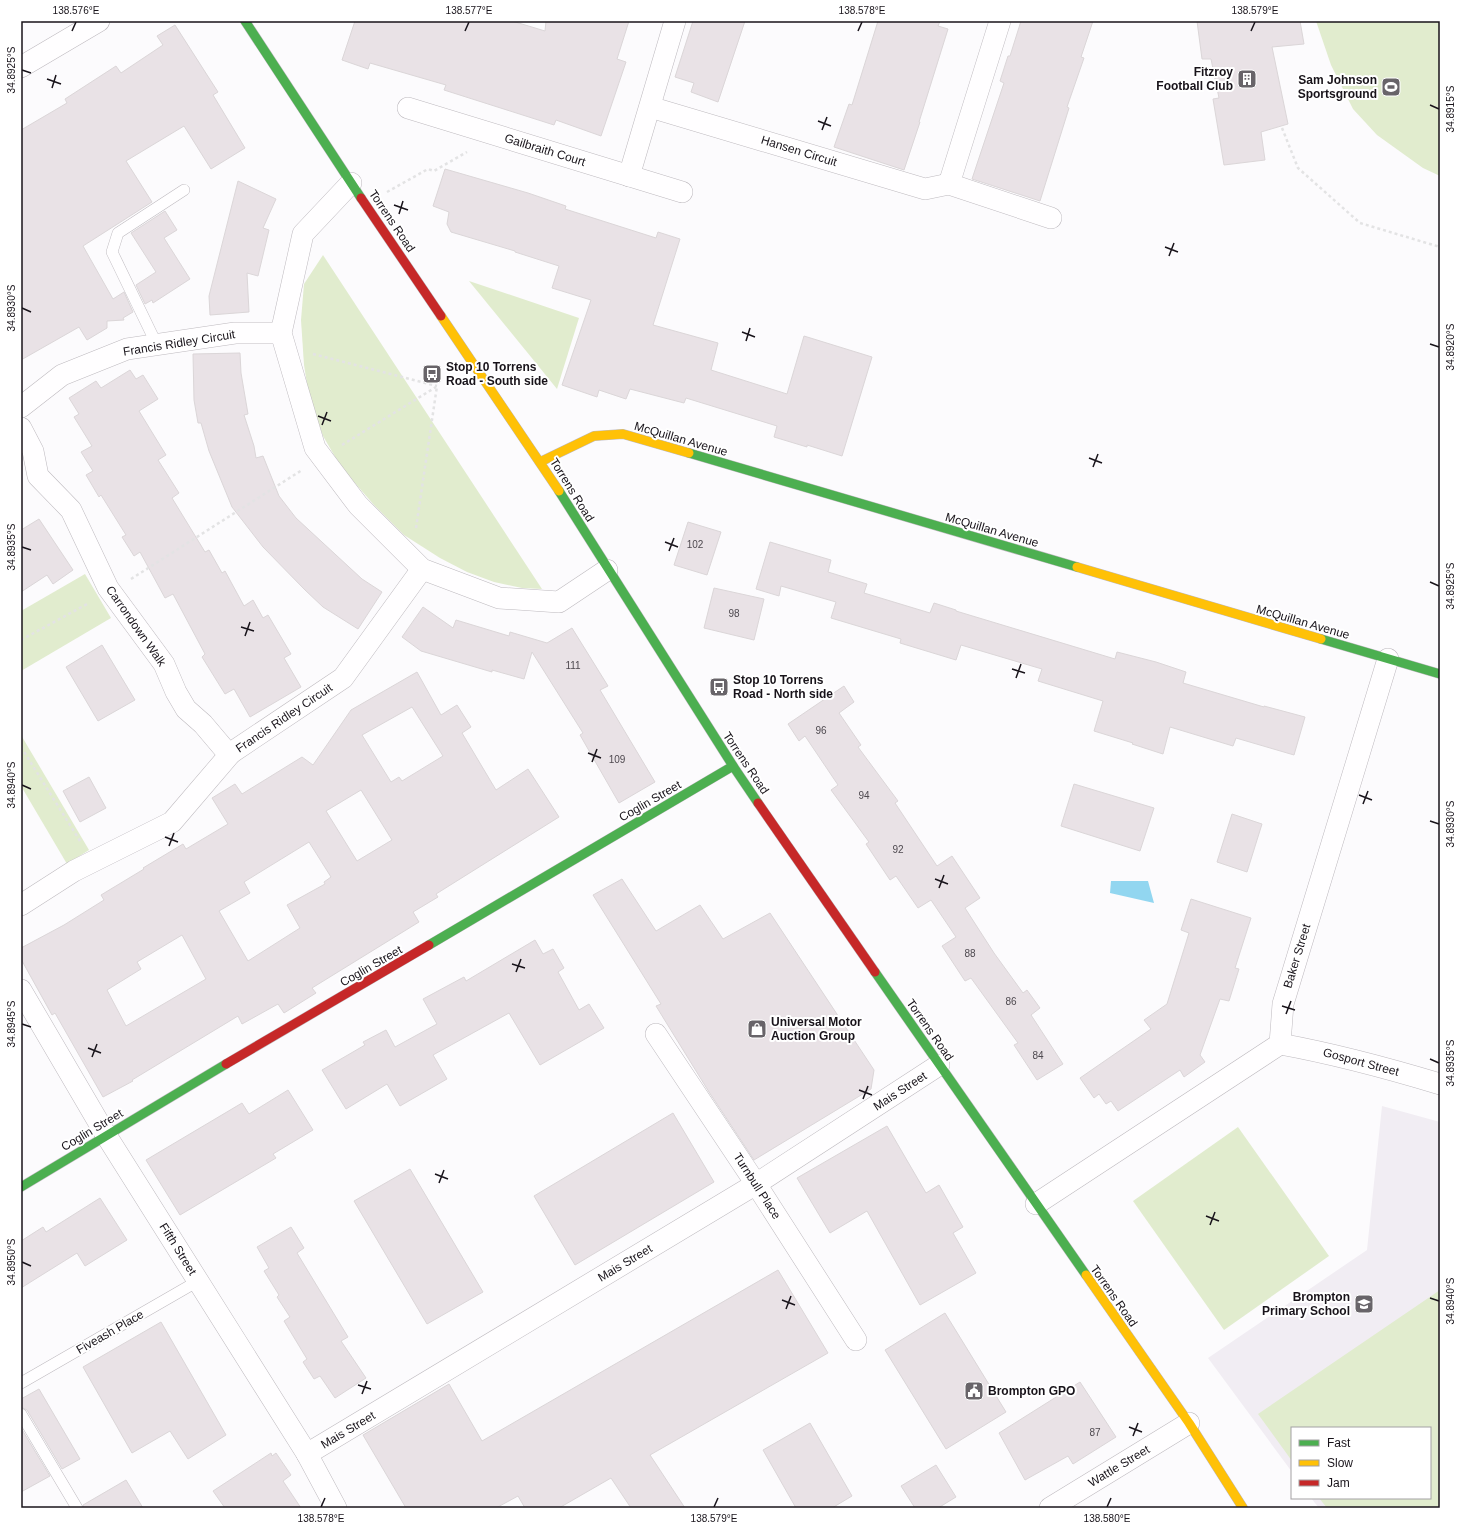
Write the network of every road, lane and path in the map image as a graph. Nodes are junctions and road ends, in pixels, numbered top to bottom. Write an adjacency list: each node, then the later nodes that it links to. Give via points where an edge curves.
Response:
1 (99, 21): 5 (street)
2 (245, 21): 11 (main road, Torrens Road)
3 (675, 21): 6 (street)
4 (1000, 21): 12 (street)
5 (21, 68)
6 (650, 107): 10 (street); 12 (street, Hansen Circuit, via 925,189)
7 (408, 108): 9 (street, Gailbraith Court)
8 (1282, 128): 17 (path, via 1298,168 1360,223)
9 (495, 135): 10 (street, Gailbraith Court); 15 (path, via 434,171 428,169)
10 (629, 176): 14 (street, Gailbraith Court)
11 (351, 182): 15 (main road, Torrens Road); 18 (street, via 303,234)
12 (949, 184): 16 (street)
13 (184, 190): 19 (lane, via 118,233 112,252)
14 (682, 192)
15 (366, 204): 25 (main road, Torrens Road)
16 (1052, 218)
17 (1440, 247)
18 (281, 333): 19 (street, Francis Ridley Circuit, via 235,333); 28 (street, via 315,448 358,505)
19 (157, 345): 22 (street, Francis Ridley Circuit, via 127,349 62,375)
20 (309, 353): 21 (path)
21 (437, 386): 24 (path); 27 (path)
22 (21, 408)
23 (21, 428): 30 (street, Carrondown Walk, via 33,451 38,476 71,510)
24 (342, 446)
25 (540, 462): 29 (main road, Torrens Road); 32 (main road, McQuillan Avenue, via 594,436 623,434)
26 (308, 466): 30 (path)
27 (416, 530)
28 (422, 569): 29 (street, via 498,598 559,602); 35 (street, Francis Ridley Circuit, via 343,678)
29 (607, 570): 36 (main road, Torrens Road)
30 (111, 592): 31 (path); 35 (street, Carrondown Walk, via 164,664 186,709)
31 (21, 640)
32 (1388, 659): 33 (main road, McQuillan Avenue); 41 (street, Baker Street, via 1282,1004)
33 (1440, 674)
34 (21, 747): 37 (path)
35 (231, 754): 37 (street, Francis Ridley Circuit, via 172,822)
36 (734, 766): 42 (main road, Torrens Road); 44 (main road, Coglin Street)
37 (93, 862): 38 (street, Francis Ridley Circuit, via 74,871)
38 (21, 905)
39 (21, 990): 44 (street, Fifth Street)
40 (656, 1034): 45 (street, Turnbull Place)
41 (1280, 1044): 43 (street, Gosport Street, via 1320,1051); 47 (street)
42 (939, 1065): 45 (street, Mais Street); 47 (main road, Torrens Road)
43 (1440, 1084)
44 (106, 1135): 46 (main road, Coglin Street); 48 (street, Fifth Street)
45 (756, 1184): 49 (street, Turnbull Place); 53 (street, Mais Street)
46 (21, 1187)
47 (1036, 1204): 52 (main road, Torrens Road)
48 (198, 1281): 50 (lane, Fiveash Place); 53 (street, Fifth Street)
49 (856, 1340)
50 (21, 1383)
51 (21, 1414): 54 (lane)
52 (1189, 1423): 56 (street, Wattle Street); 57 (main road, Torrens Road)
53 (307, 1454): 55 (street, Fifth Street)
54 (77, 1508)
55 (336, 1508)
56 (1050, 1508)
57 (1243, 1508)

